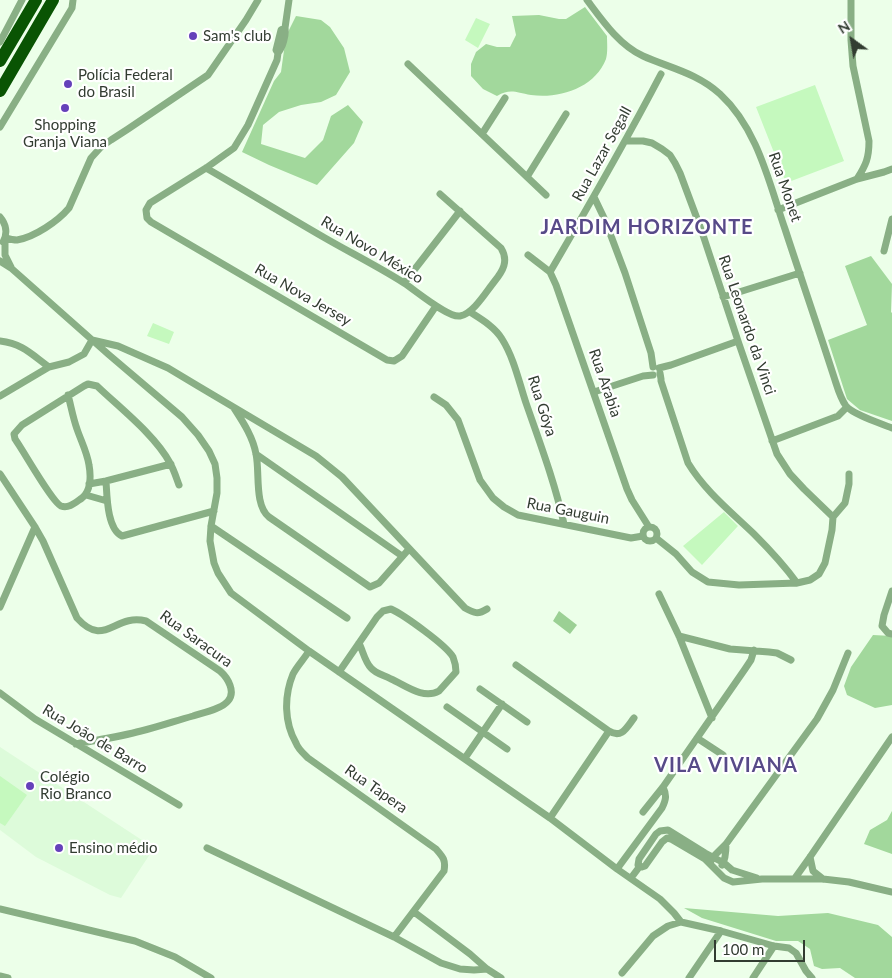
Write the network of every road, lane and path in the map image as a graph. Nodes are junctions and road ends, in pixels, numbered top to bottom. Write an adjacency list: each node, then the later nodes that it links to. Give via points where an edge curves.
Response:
1 (22, 0): 10 (street)
2 (36, 0): 11 (highway)
3 (53, 0): 14 (highway)
4 (79, 0): 9 (street)
5 (258, 0): 35 (street, via 208,75 101,147 91,158 64,214 33,235 16,240)
6 (289, 0): 22 (street, via 274,66 248,125 234,148)
7 (587, 0): 30 (street, Rua Monet, via 631,49 693,76 733,106 760,155)
8 (851, 0): 25 (street, via 852,57 869,141 869,154)
9 (72, 4): 17 (street)
10 (1, 40)
11 (0, 61)
12 (408, 64): 19 (street)
13 (661, 74): 18 (street, Rua Lazar Segall)
14 (0, 91)
15 (505, 98): 19 (street)
16 (566, 114): 24 (street)
17 (0, 127)
18 (633, 128): 20 (street, Rua Lazar Segall); 21 (street)
19 (482, 134): 24 (street)
20 (626, 141): 21 (street, Rua Leonardo da Vinci); 28 (street, Rua Lazar Segall)
21 (642, 141): 44 (street, Rua Leonardo da Vinci, via 662,149 680,173)
22 (206, 168): 43 (street, Rua Novo México); 45 (street, Rua Nova Jersey, via 150,203 146,210 147,218 387,360 394,361 402,356)
23 (892, 169): 25 (street)
24 (527, 177): 27 (street)
25 (857, 180): 30 (street)
26 (440, 194): 31 (street)
27 (546, 195)
28 (594, 197): 29 (street, Rua Lazar Segall); 32 (street)
29 (587, 209): 32 (street); 41 (street, Rua Lazar Segall)
30 (778, 210): 42 (street, Rua Monet)
31 (460, 211): 43 (street); 46 (street, via 501,248 505,261 499,276)
32 (601, 213): 51 (street)
33 (0, 217): 35 (street, via 5,225)
34 (892, 219): 37 (street)
35 (5, 238): 36 (street); 40 (street, via 5,255)
36 (0, 246)
37 (884, 251)
38 (528, 255): 41 (street, Rua Arabia)
39 (0, 260): 40 (street)
40 (11, 268): 47 (street)
41 (550, 272): 52 (street, Rua Arabia)
42 (800, 273): 44 (street); 57 (street, Rua Monet, via 836,384)
43 (404, 283): 45 (street, Rua Novo México)
44 (723, 297): 48 (street, Rua Leonardo da Vinci)
45 (436, 306): 46 (street, Rua Novo México, via 457,316)
46 (470, 312): 71 (street, Rua Góya, via 494,329 507,348 554,484)
47 (92, 340): 50 (street, via 84,354); 56 (street, via 118,346 168,368); 69 (street, via 182,417 198,435 215,464 217,493)
48 (738, 341): 51 (street); 59 (street, Rua Leonardo da Vinci)
49 (0, 342): 50 (street, via 24,348)
50 (49, 367): 54 (street)
51 (657, 372): 52 (street); 79 (street, via 693,471 709,492 755,535)
52 (594, 392): 74 (street, Rua Arabia, via 627,489)
53 (68, 395): 61 (street, via 84,386 97,386 151,437); 65 (street, via 86,452); 67 (street, via 22,425 14,434 59,504 70,506)
54 (0, 396)
55 (434, 397): 71 (street, Rua Gauguin, via 446,405 458,420 480,480 493,498 518,515)
56 (232, 406): 60 (street, via 246,428); 77 (street, via 326,463)
57 (847, 407): 58 (street); 59 (street, via 838,416)
58 (892, 428)
59 (772, 441): 70 (street, Rua Leonardo da Vinci, via 790,474)
60 (256, 454): 78 (street); 78 (street, via 261,505 265,514 370,587 379,583)
61 (171, 464): 64 (street); 66 (street)
62 (0, 474): 73 (street, Rua Saracura)
63 (849, 474): 70 (street, via 845,503)
64 (106, 481): 65 (street); 68 (street)
65 (89, 484): 67 (street)
66 (179, 485)
67 (86, 495): 68 (street)
68 (107, 501): 69 (street, via 112,524 122,536)
69 (214, 511): 72 (street)
70 (833, 517): 79 (street, via 824,567 815,578)
71 (564, 524): 75 (street, Rua Gauguin, via 630,538)
72 (211, 526): 84 (street); 89 (street, via 214,563 231,593)
73 (35, 527): 82 (street); 105 (street, Rua Saracura, via 83,625 98,632 132,619 146,621 220,671 231,687 229,701 223,706 140,732)
74 (649, 527): 75 (street); 76 (street, Rua Arabia, via 656,530)
75 (643, 536): 76 (street, Rua Arabia, via 649,541)
76 (656, 538): 79 (street, Rua Arabia, via 692,572 708,582 739,586)
77 (409, 550): 78 (street); 83 (street, via 465,608 477,613)
78 (402, 556)
79 (797, 583)
80 (892, 590): 85 (street, via 882,626)
81 (659, 594): 86 (street)
82 (0, 607)
83 (486, 609)
84 (348, 618)
85 (892, 634)
86 (679, 636): 88 (street, via 730,649); 99 (street)
87 (359, 643): 87 (street, via 372,670 410,689 435,693 456,672 454,658 444,646 391,609 377,616); 93 (street)
88 (754, 650): 91 (street, via 777,653); 99 (street, via 746,669)
89 (309, 651): 93 (street); 131 (street, Rua Tapera, via 294,672 287,692 286,713 296,744 308,758 443,857 444,871)
90 (848, 653): 113 (street, via 817,719)
91 (791, 660)
92 (516, 665): 101 (street)
93 (339, 672): 108 (street)
94 (480, 689): 96 (street)
95 (0, 693): 105 (street, Rua João de Barro)
96 (502, 704): 100 (street); 102 (street)
97 (447, 707): 102 (street)
98 (634, 718): 101 (street, via 623,732 614,734)
99 (712, 718): 104 (street)
100 (527, 722)
101 (609, 731): 112 (street)
102 (482, 732): 106 (street); 108 (street)
103 (892, 737): 116 (street)
104 (697, 738): 107 (street); 109 (street)
105 (76, 744): 110 (street, Rua João de Barro)
106 (508, 749)
107 (723, 755)
108 (465, 758): 112 (street)
109 (663, 787): 111 (street); 121 (street, via 666,797 662,808)
110 (179, 805)
111 (643, 812)
112 (550, 818): 121 (street)
113 (726, 844): 117 (street); 119 (street)
114 (207, 848): 134 (street)
115 (641, 856): 117 (street, via 656,834 668,830); 118 (street); 120 (street, via 637,863)
116 (810, 857): 125 (street); 127 (street, via 814,871)
117 (711, 860): 118 (street, via 667,838); 119 (street); 122 (street)
118 (649, 861): 120 (street)
119 (724, 863): 122 (street); 123 (street)
120 (640, 866): 124 (street)
121 (617, 869): 124 (street)
122 (717, 870): 128 (street)
123 (742, 874): 126 (street); 128 (street)
124 (631, 878): 132 (street, via 660,900)
125 (795, 878): 126 (street); 127 (street)
126 (762, 879): 128 (street)
127 (823, 879): 129 (street)
128 (733, 882)
129 (892, 892)
130 (0, 909): 140 (street, via 135,941 175,957)
131 (414, 912): 134 (street, Rua Tapera); 136 (street)
132 (681, 922): 133 (street); 137 (street, via 654,936)
133 (721, 931): 135 (street); 142 (street)
134 (394, 937): 136 (street, via 450,966)
135 (774, 946): 143 (street); 144 (street, via 794,951)
136 (487, 969): 141 (street)
137 (622, 973)
138 (0, 976): 139 (street)
139 (8, 978)
140 (211, 978)
141 (501, 978)
142 (689, 978)
143 (753, 978)
144 (812, 978)

